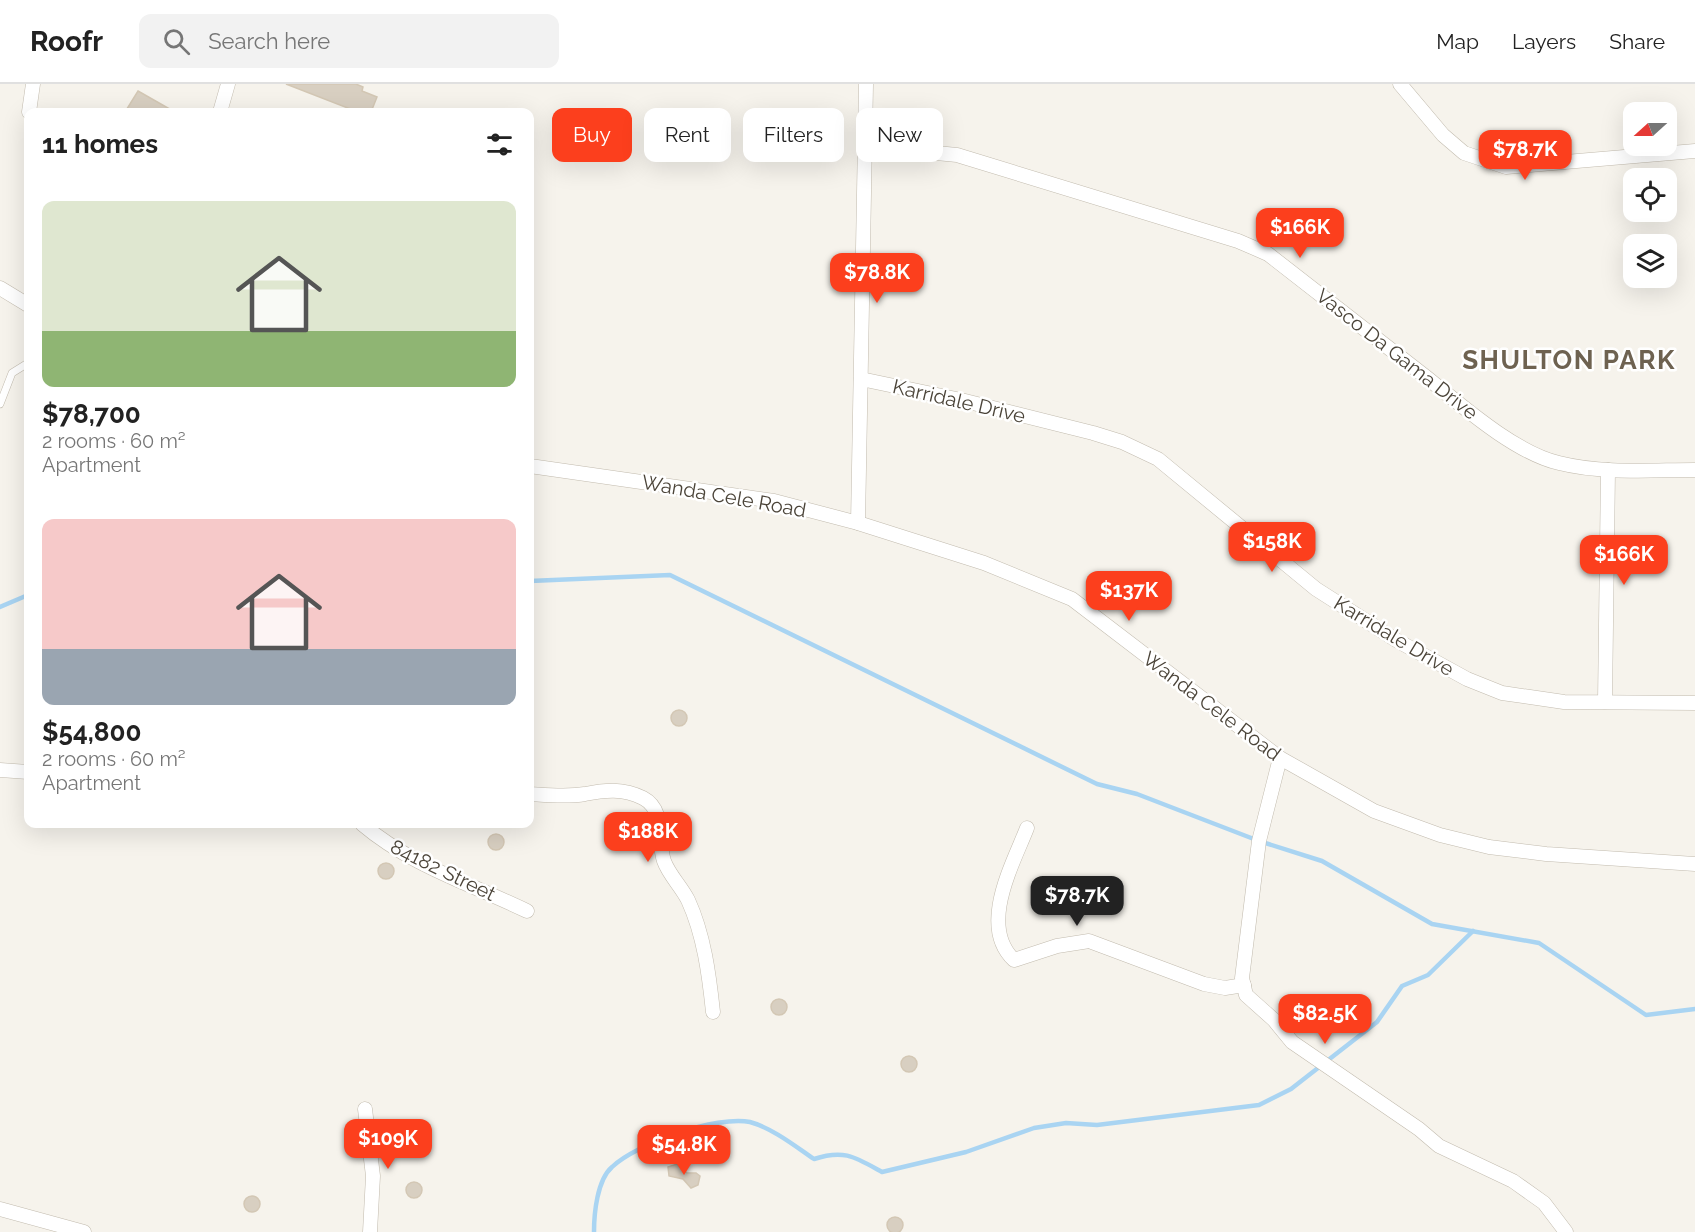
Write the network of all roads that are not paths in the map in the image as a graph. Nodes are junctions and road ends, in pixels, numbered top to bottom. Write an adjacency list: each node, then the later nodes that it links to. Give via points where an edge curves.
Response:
1 (33, 84): 5 (street)
2 (228, 84): 6 (street)
3 (866, 84): 7 (street)
4 (1400, 84): 8 (street, via 1443,135 1464,153 1506,167)
5 (30, 108)
6 (221, 108)
7 (865, 108)
8 (1695, 152)
9 (943, 154): 17 (street, Vasco Da Gama Drive, via 1239,241 1268,254 1508,439 1557,463)
10 (864, 162): 14 (street)
11 (0, 288): 12 (street)
12 (24, 303)
13 (24, 366): 15 (lane, via 12,373)
14 (861, 379): 19 (street); 20 (street, Karridale Drive, via 961,400 1122,442 1158,459 1316,589 1467,679 1502,693 1533,699)
15 (0, 404)
16 (534, 467): 19 (street, Wanda Cele Road, via 774,501)
17 (1608, 470): 18 (street, Vasco Da Gama Drive); 20 (street)
18 (1695, 470)
19 (858, 523): 22 (street, Wanda Cele Road, via 984,563 1071,599)
20 (1605, 702): 21 (street, Karridale Drive)
21 (1695, 703)
22 (1280, 758): 28 (street, Wanda Cele Road, via 1374,810 1440,835 1546,854); 30 (street, via 1259,842)
23 (0, 770): 24 (street)
24 (24, 772)
25 (534, 794): 31 (street, via 621,791 651,804 661,831 662,857 688,901 698,930)
26 (367, 828): 29 (street, 84182 Street, via 413,859)
27 (1028, 828): 30 (street, via 1000,905 1004,945 1014,960 1057,946 1089,941 1204,984 1225,988)
28 (1695, 864)
29 (527, 911)
30 (1244, 985): 36 (street, via 1246,995 1292,1042 1439,1146 1513,1181 1544,1203)
31 (713, 1012)
32 (365, 1109): 35 (street, via 373,1176)
33 (0, 1209): 34 (street)
34 (84, 1232)
35 (370, 1232)
36 (1566, 1232)

